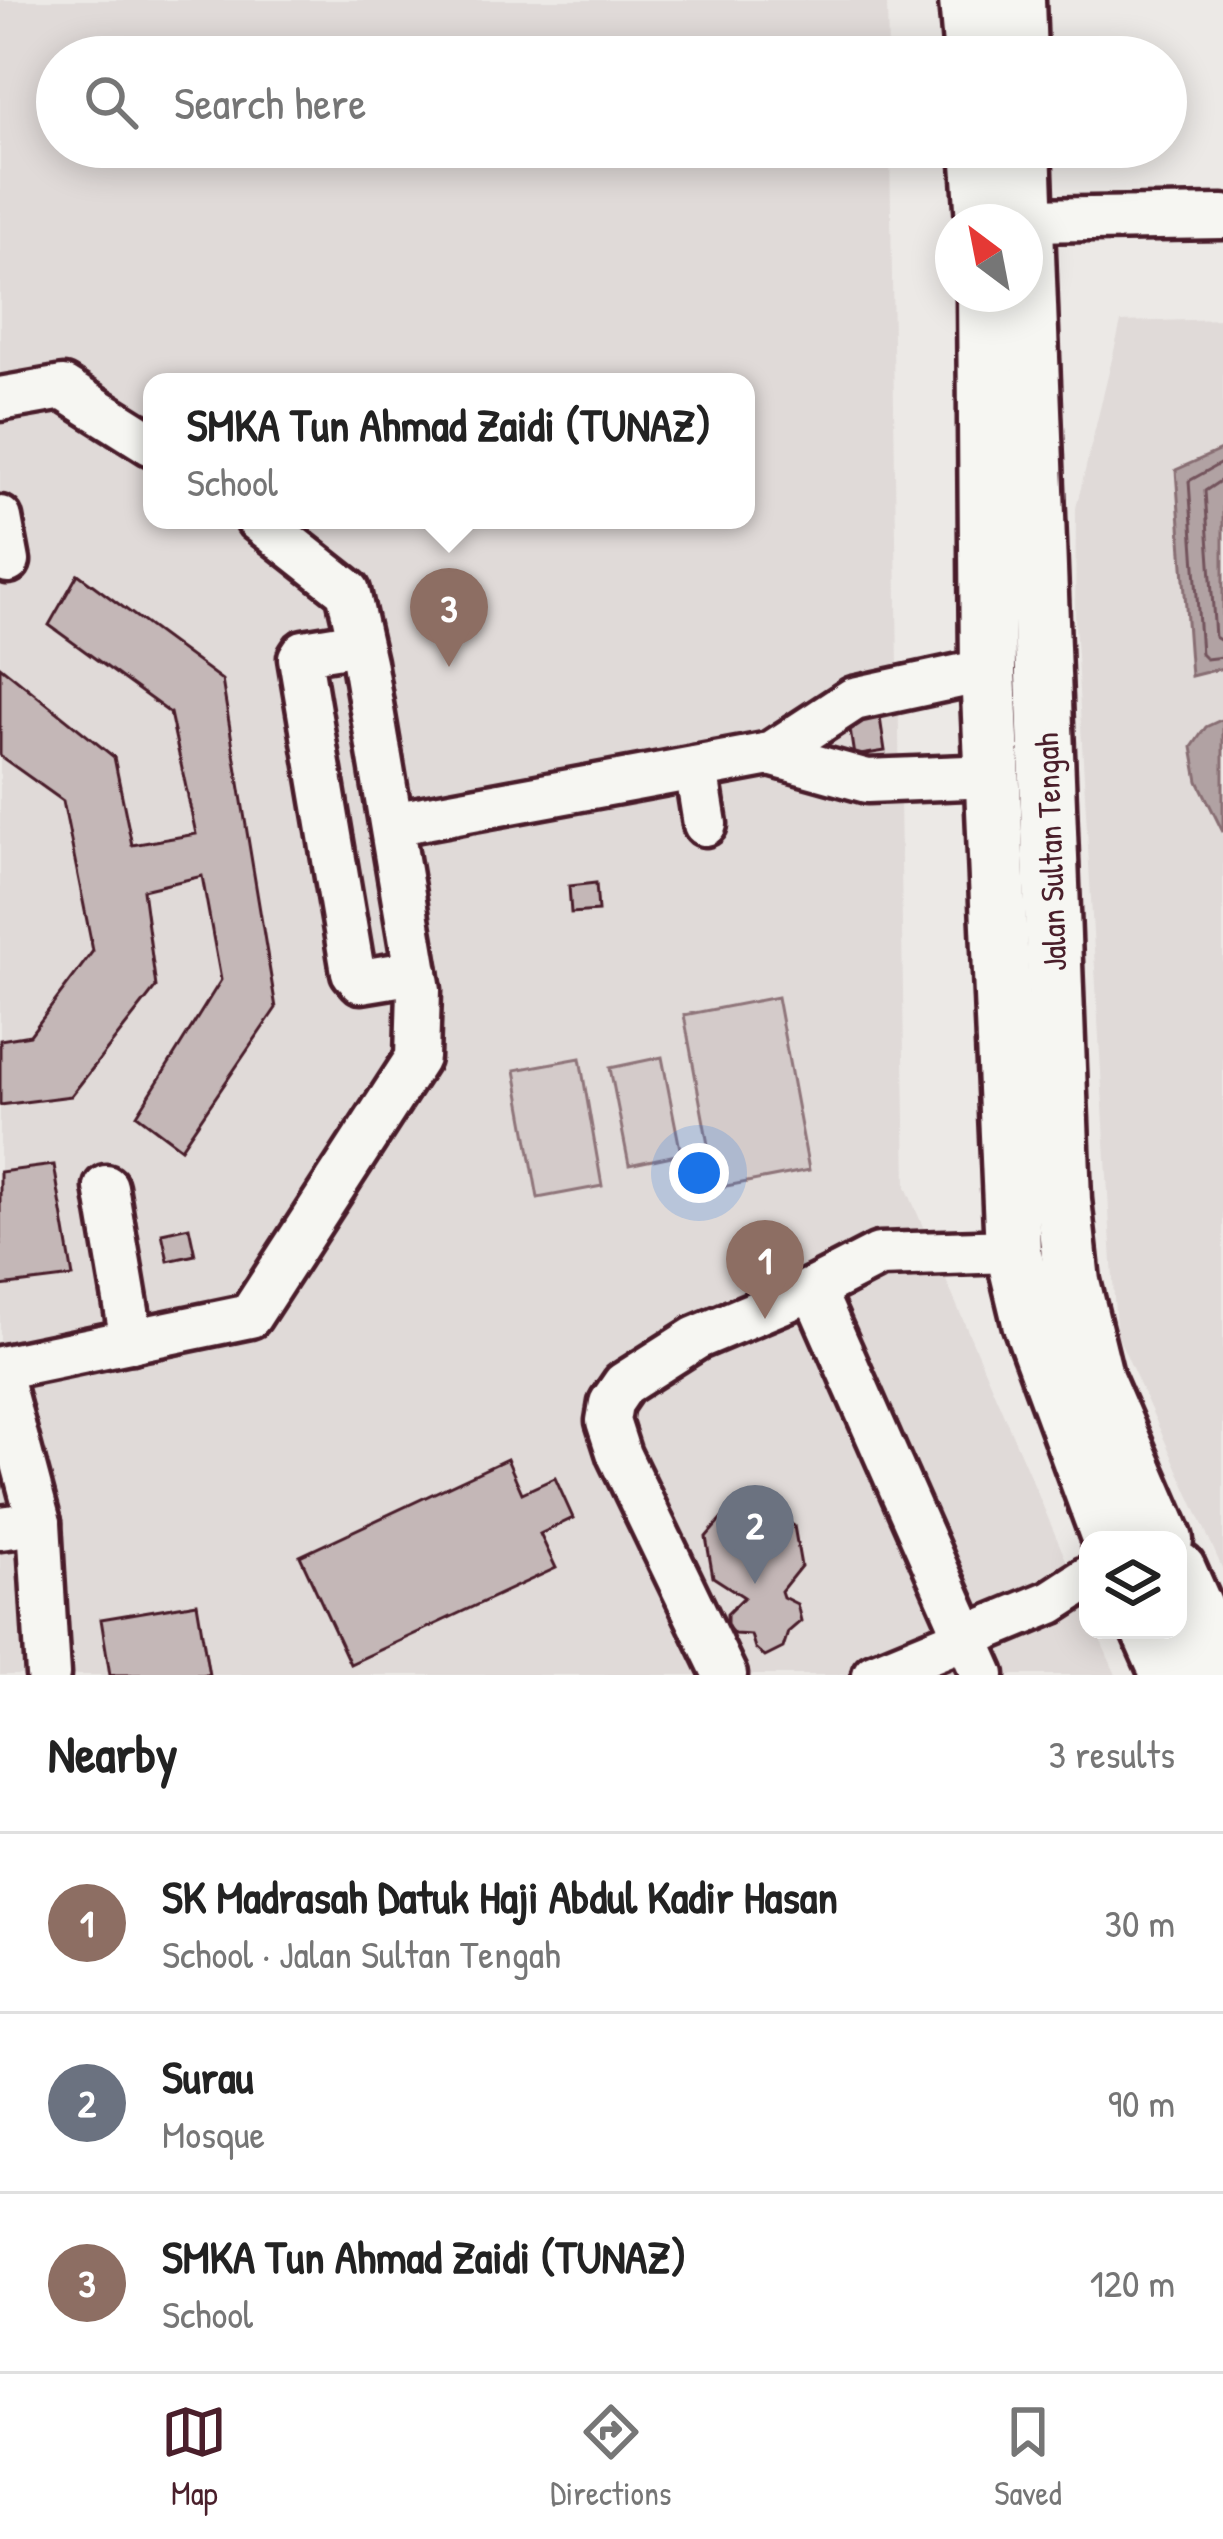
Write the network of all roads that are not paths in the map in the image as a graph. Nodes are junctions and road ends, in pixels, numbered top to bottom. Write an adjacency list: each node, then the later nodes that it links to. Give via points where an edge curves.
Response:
1 (967, 0): 3 (main road)
2 (1017, 0): 4 (main road)
3 (970, 36)
4 (1018, 36)
5 (986, 168): 7 (main road, Jalan Sultan Tengah)
6 (1018, 168): 8 (main road, Jalan Sultan Tengah)
7 (999, 204)
8 (1009, 204)
9 (1223, 217): 10 (lane)
10 (1043, 220)
11 (985, 312): 19 (main road, Jalan Sultan Tengah)
12 (1010, 312): 33 (main road, Jalan Sultan Tengah, via 1070,1262 1096,1379)
13 (0, 399): 14 (lane, via 64,388)
14 (143, 438)
15 (0, 518): 17 (lane)
16 (268, 529): 18 (lane, via 347,591)
17 (8, 561)
18 (358, 643): 23 (lane); 25 (lane, via 300,658 353,973 373,981)
19 (988, 670): 20 (lane, via 854,699); 22 (main road, Jalan Sultan Tengah)
20 (770, 754): 21 (lane); 22 (lane, via 867,781)
21 (696, 768): 23 (lane); 24 (lane)
22 (992, 776): 27 (main road, Jalan Sultan Tengah)
23 (392, 824): 25 (lane)
24 (705, 824)
25 (416, 972): 29 (lane, via 417,1058 250,1316)
26 (106, 1187): 29 (lane)
27 (1013, 1251): 28 (lane, via 879,1255); 32 (main road, Jalan Sultan Tengah, via 1030,1322)
28 (813, 1289): 36 (lane); 40 (lane, via 696,1338 624,1384 611,1403 608,1421 620,1455)
29 (131, 1341): 30 (lane)
30 (0, 1372): 31 (lane)
31 (20, 1525): 39 (lane)
32 (1107, 1531)
33 (1161, 1531)
34 (1079, 1584): 36 (lane)
35 (1187, 1590): 38 (main road)
36 (965, 1636): 41 (lane); 42 (lane)
37 (1153, 1639): 43 (main road)
38 (1223, 1671)
39 (48, 1675)
40 (725, 1675)
41 (874, 1675)
42 (983, 1675)
43 (1168, 1675)

